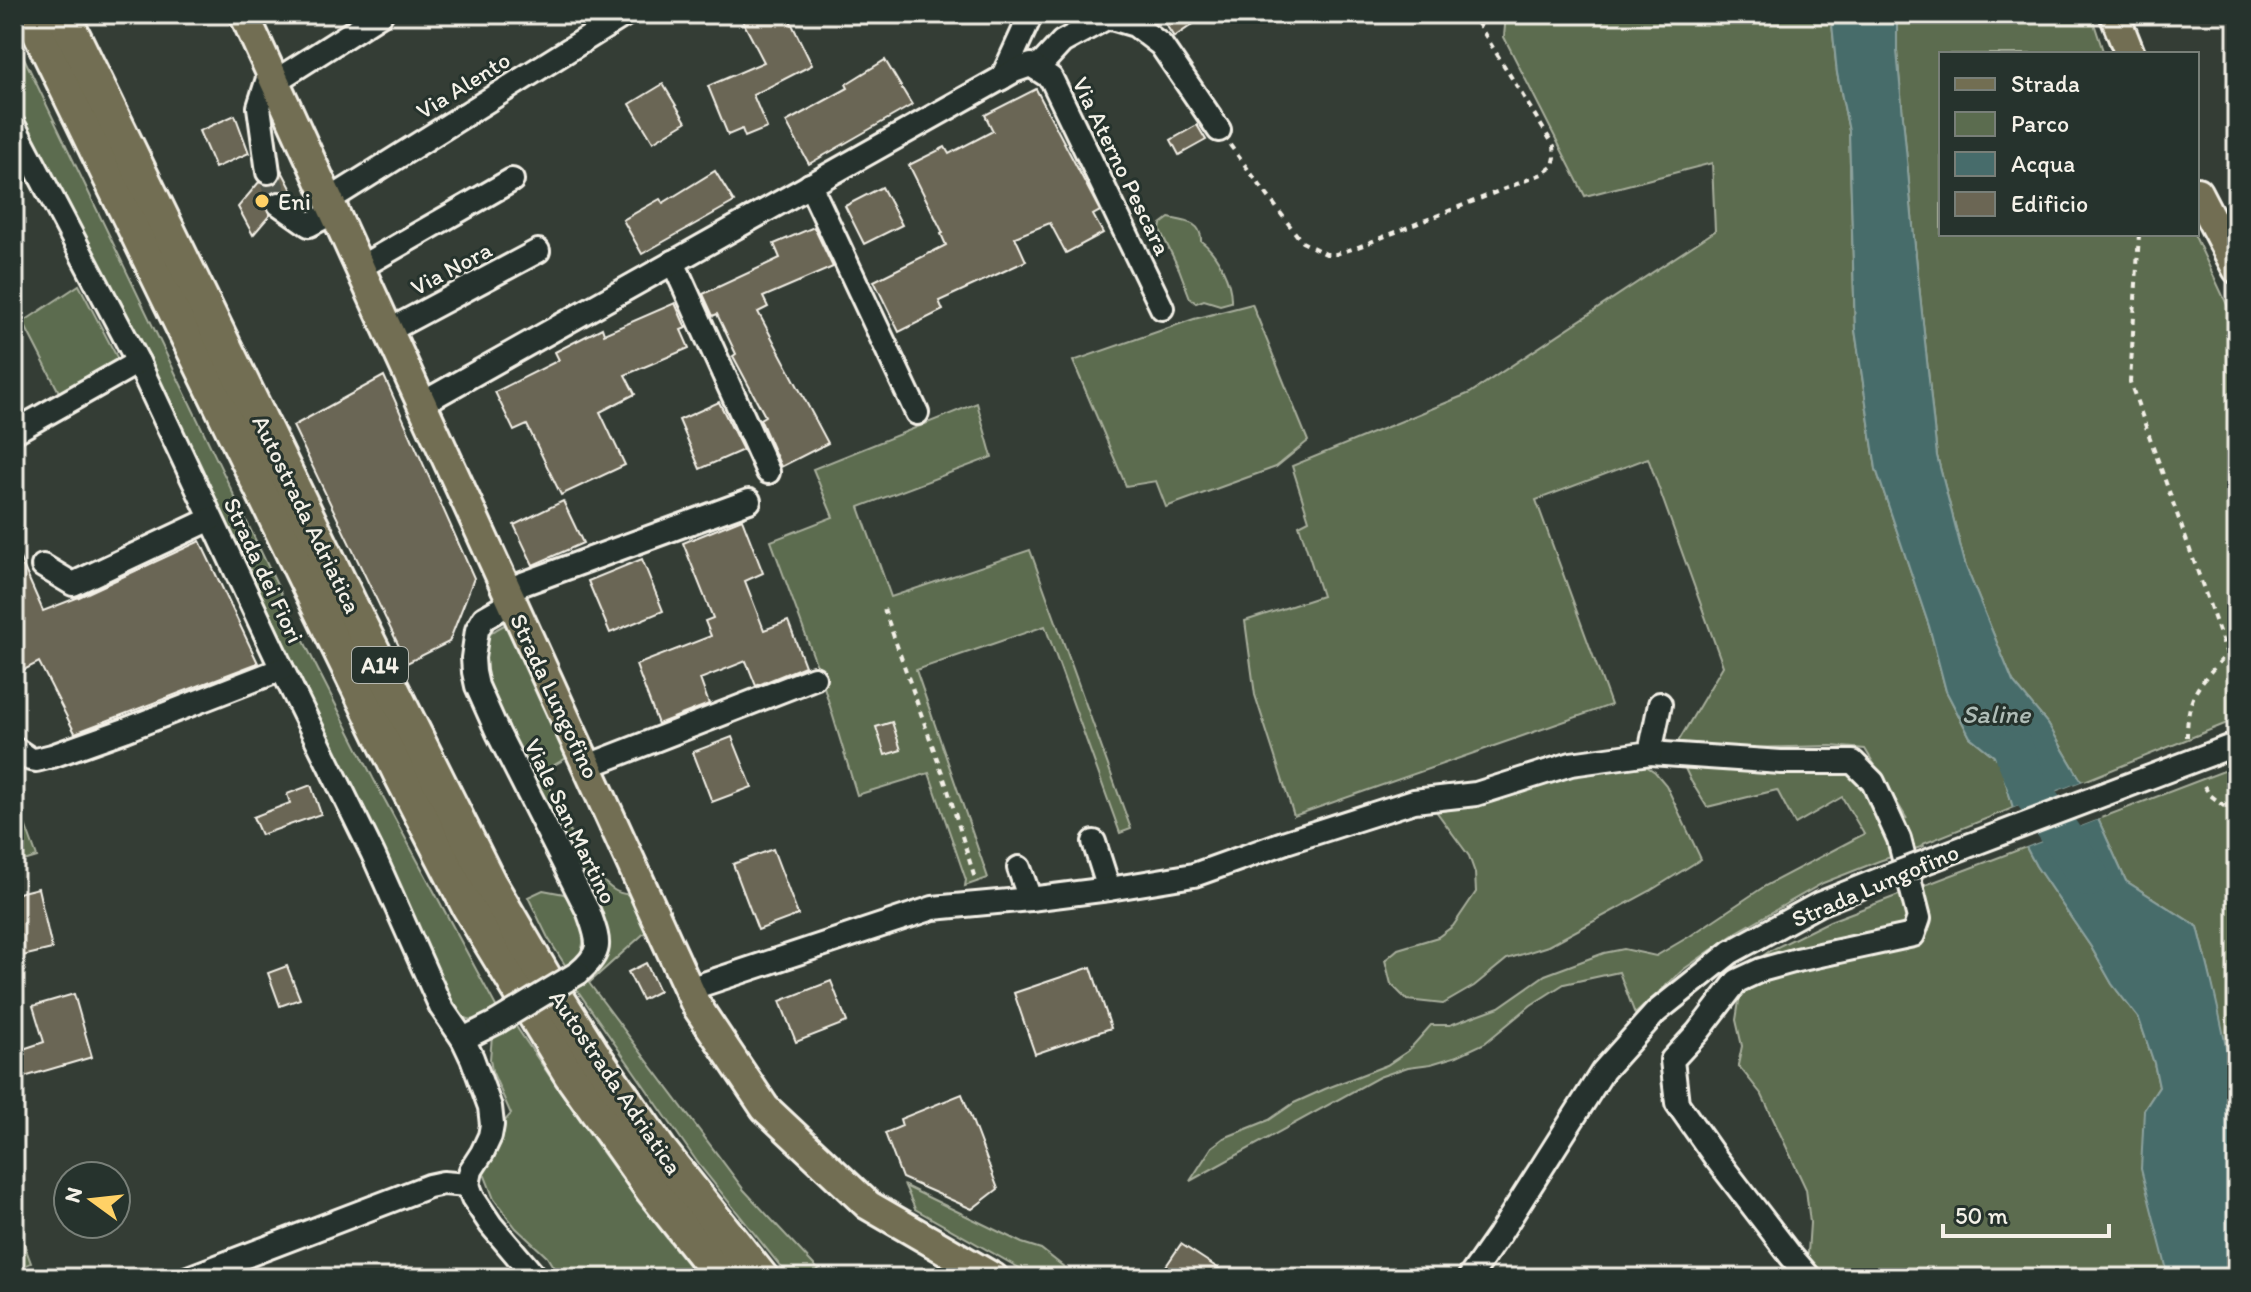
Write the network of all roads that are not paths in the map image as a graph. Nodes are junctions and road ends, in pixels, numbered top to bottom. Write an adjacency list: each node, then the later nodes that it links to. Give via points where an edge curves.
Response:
1 (30, 14): 53 (highway, Autostrada Adriatica / A14, via 462,894 570,1074)
2 (63, 14): 54 (highway, Autostrada Adriatica / A14, via 489,882 592,1052 660,1150)
3 (245, 14): 10 (main road, Strada Lungofino)
4 (381, 14): 10 (street)
5 (626, 14): 19 (street, Via Alento)
6 (1033, 14): 11 (street)
7 (2114, 14): 8 (main road)
8 (2129, 52)
9 (1037, 69): 11 (street, Via Aterno Pescara, via 1031,65); 13 (street, via 1062,42 1108,17 1135,25 1161,45); 24 (street, Via Aterno Pescara, via 1051,78 1066,106)
10 (272, 77): 14 (street, via 259,107); 19 (main road, Strada Lungofino)
11 (1002, 78): 16 (street, Via Aterno Pescara)
12 (14, 126): 26 (street, Strada dei Fiori)
13 (1219, 130)
14 (268, 172)
15 (512, 180): 22 (street)
16 (810, 185): 21 (street, Via Aterno Pescara); 28 (street)
17 (2199, 196): 23 (main road)
18 (279, 204): 19 (street, via 309,225)
19 (331, 206): 22 (main road, Strada Lungofino)
20 (538, 251): 25 (street, Via Nora)
21 (673, 262): 27 (street, Via Aterno Pescara); 30 (street)
22 (359, 268): 25 (main road, Strada Lungofino)
23 (2237, 269)
24 (1162, 308)
25 (388, 331): 27 (main road, Strada Lungofino)
26 (138, 362): 29 (street); 32 (street, Strada dei Fiori)
27 (421, 404): 34 (main road, Strada Lungofino)
28 (917, 413)
29 (14, 432)
30 (768, 472)
31 (749, 501): 34 (street)
32 (211, 519): 33 (street, via 73,584); 35 (street, Strada dei Fiori)
33 (43, 566)
34 (509, 596): 41 (main road, Strada Lungofino); 49 (street, Viale San Martino, bridge, via 477,630 477,686 589,913 599,944 591,962 578,973)
35 (282, 669): 39 (street, via 52,756 30,759); 49 (street, Strada dei Fiori, via 441,1007)
36 (814, 678): 41 (street)
37 (1660, 704): 40 (street)
38 (2237, 744): 46 (street, Strada Lungofino, bridge, via 1819,904)
39 (14, 748)
40 (1650, 753): 44 (street, via 1571,764 1476,794 1414,801 1194,875); 48 (street, via 1853,762 1873,782 1899,839 1919,918 1913,935 1749,975 1737,981)
41 (588, 766): 47 (main road, Strada Lungofino)
42 (1094, 842): 44 (street)
43 (1019, 868): 45 (street)
44 (1109, 889): 45 (street)
45 (1030, 899): 47 (street, via 933,908)
46 (1705, 972): 48 (street, via 1717,993); 56 (street, Strada Lungofino, via 1656,1012 1603,1071)
47 (689, 989): 55 (main road, Strada Lungofino, via 765,1108 868,1205)
48 (1713, 1012): 57 (street, via 1672,1060 1677,1103)
49 (463, 1039): 50 (street, via 492,1125)
50 (468, 1185): 51 (street, via 429,1186); 52 (street, via 491,1225)
51 (188, 1278)
52 (536, 1278)
53 (722, 1278)
54 (762, 1278)
55 (994, 1278)
56 (1469, 1278)
57 (1810, 1278)

